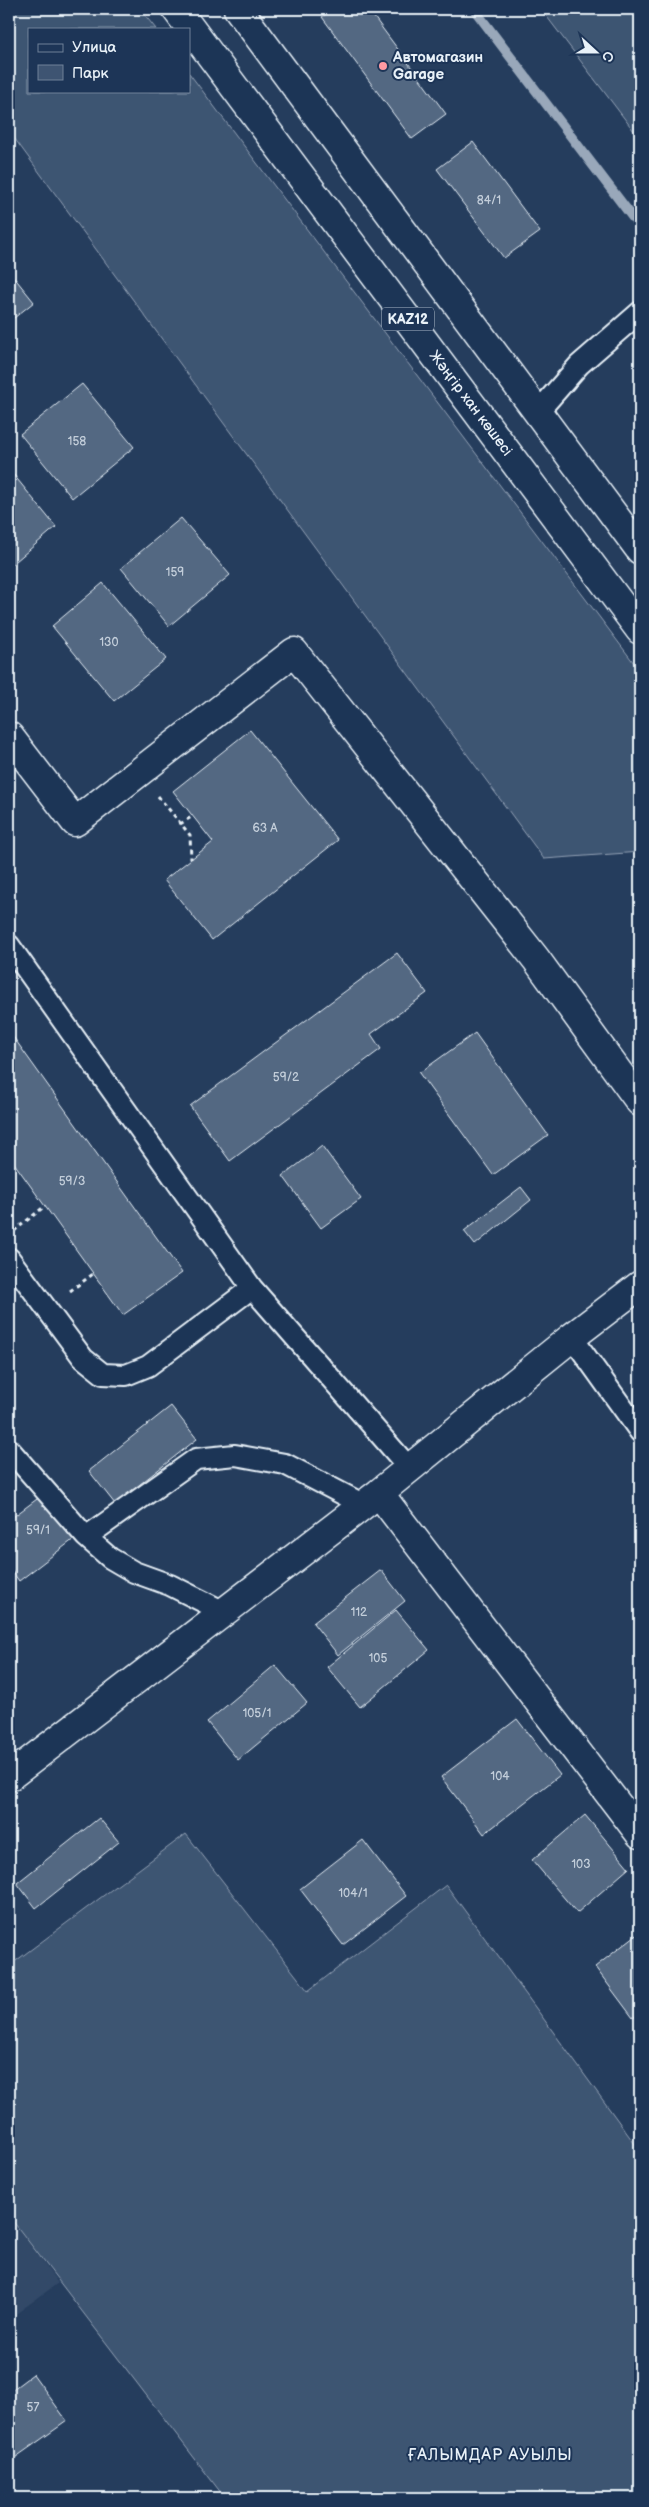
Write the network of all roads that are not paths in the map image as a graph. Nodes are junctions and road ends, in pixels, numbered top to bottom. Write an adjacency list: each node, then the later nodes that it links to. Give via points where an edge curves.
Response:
1 (176, 9): 6 (street, Жәңгір хан көшесі / KAZ12)
2 (238, 9): 4 (street, KAZ12)
3 (640, 312): 4 (lane, via 580,365)
4 (537, 413): 5 (street, KAZ12)
5 (640, 550)
6 (640, 630)
7 (9, 736): 9 (street, via 75,822 294,652 536,959)
8 (9, 945): 12 (lane)
9 (640, 1102)
10 (9, 1258): 12 (lane, via 83,1358 103,1374 126,1375 148,1366)
11 (640, 1285): 13 (street)
12 (252, 1288): 16 (lane)
13 (572, 1337): 14 (lane); 16 (street)
14 (640, 1432)
15 (9, 1448): 18 (lane)
16 (410, 1468): 17 (street)
17 (371, 1499): 18 (lane, via 285,1464 235,1455 196,1459); 19 (street); 21 (street)
18 (86, 1537): 19 (lane, via 110,1558 134,1572 170,1585)
19 (224, 1612): 20 (street)
20 (9, 1778)
21 (640, 1834)

